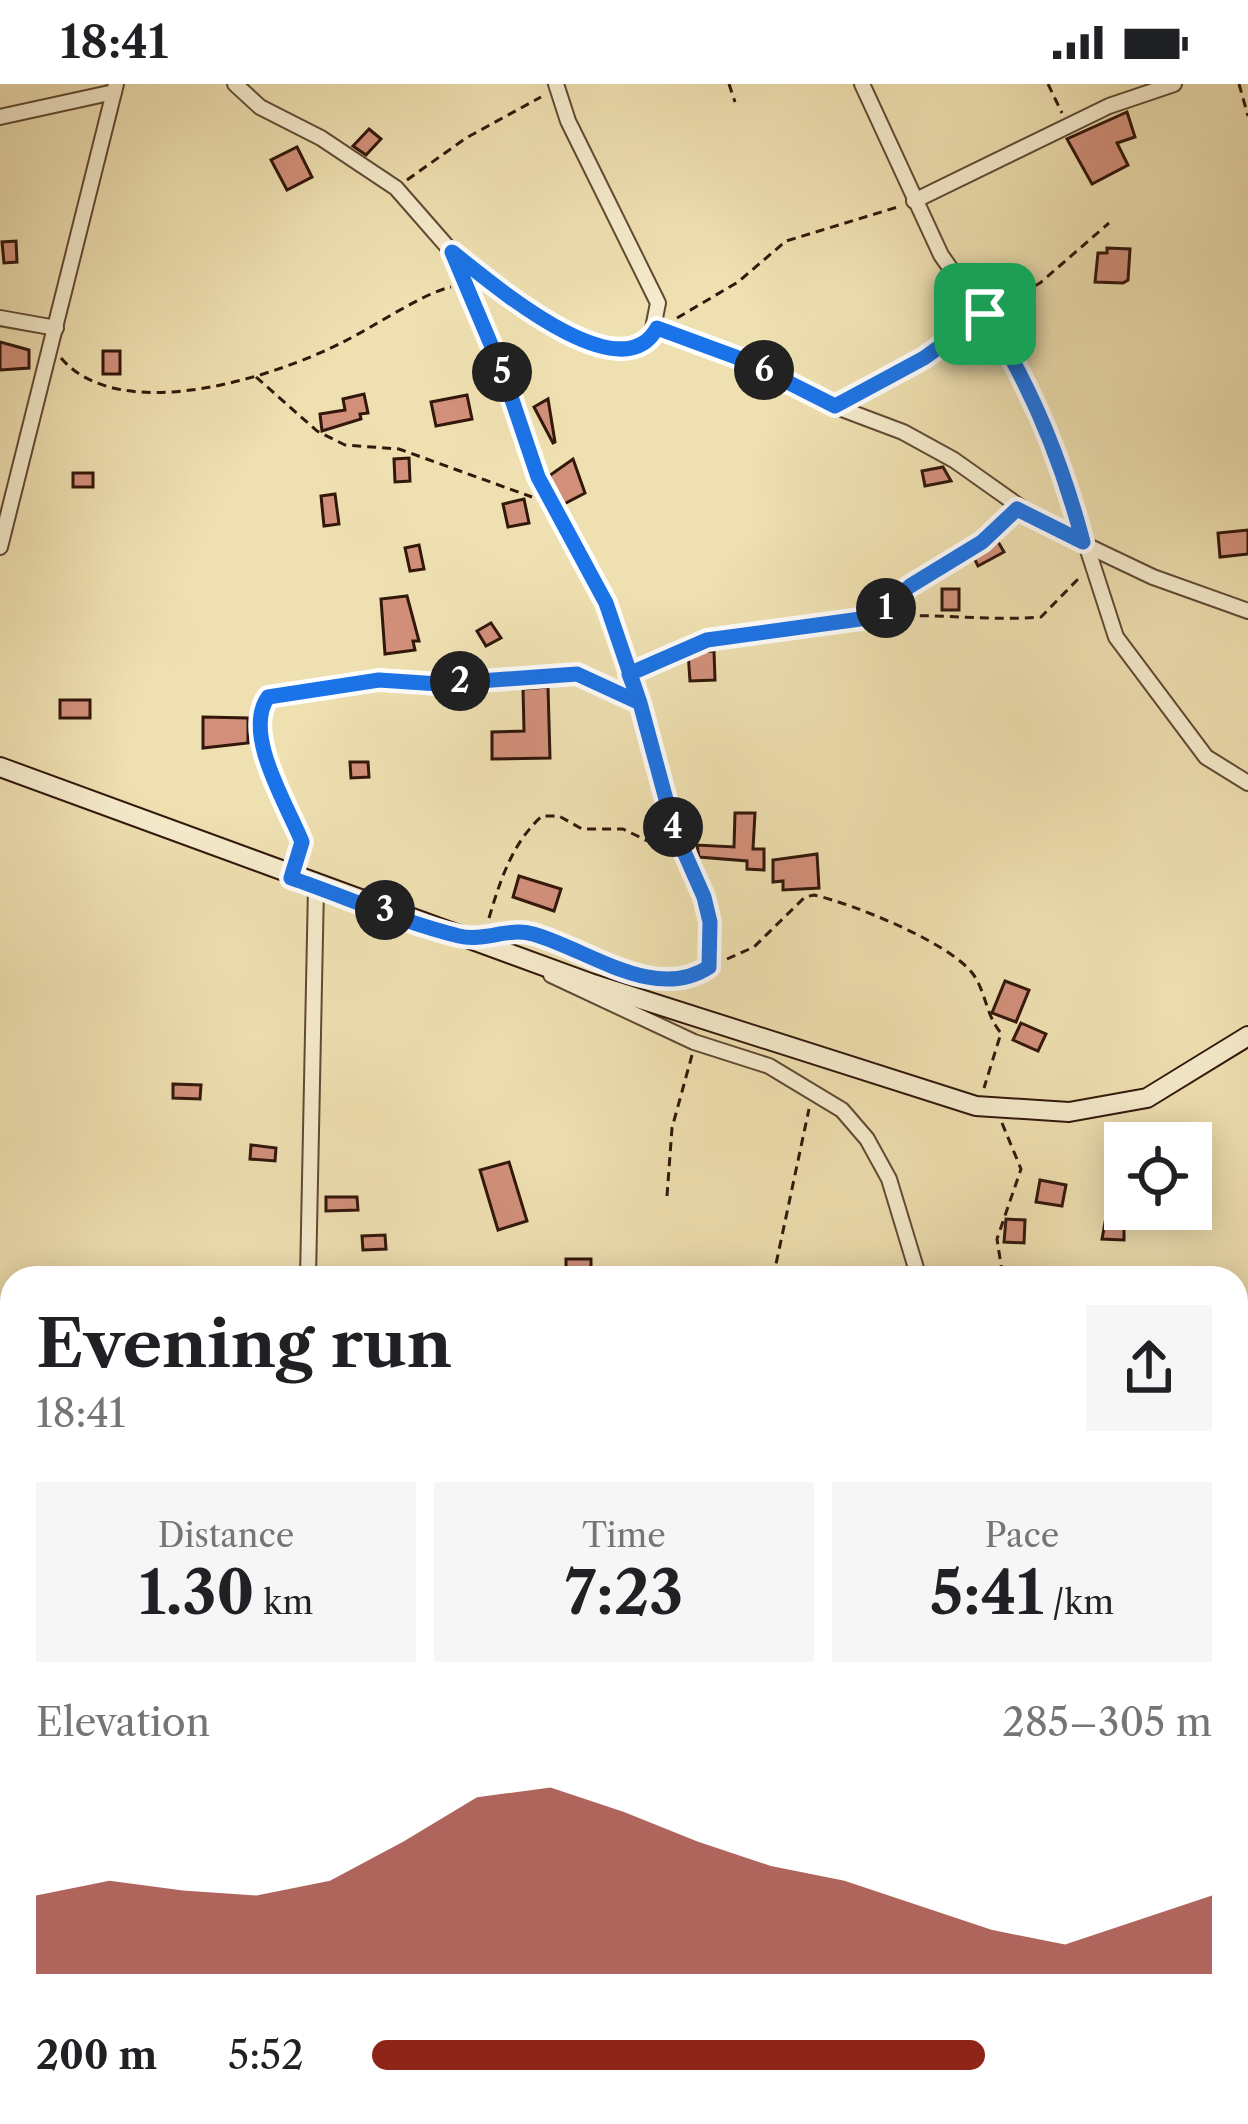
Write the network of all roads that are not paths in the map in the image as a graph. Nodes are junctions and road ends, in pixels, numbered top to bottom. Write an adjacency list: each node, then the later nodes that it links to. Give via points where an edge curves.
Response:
1 (235, 84): 8 (street, via 396,188)
2 (862, 84): 7 (street)
3 (1174, 84): 7 (street)
4 (557, 86): 10 (street, via 651,285)
5 (115, 88): 6 (street); 11 (street)
6 (0, 117)
7 (914, 201): 12 (street, via 941,255 1012,356)
8 (452, 252): 10 (street, via 525,310 593,344 629,347); 15 (street, via 551,503 606,603)
9 (0, 318): 11 (street)
10 (660, 330): 12 (street, via 934,448 1017,509)
11 (53, 335): 13 (street)
12 (1083, 542): 14 (street); 17 (street, via 1130,661 1206,757)
13 (0, 547)
14 (1248, 611)
15 (640, 703): 18 (street, via 577,674 379,680 268,697 259,722 272,777 302,842); 20 (street, via 710,922 709,967 668,980 537,935)
16 (0, 767): 18 (street)
17 (1248, 783)
18 (291, 878): 19 (street)
19 (316, 886): 20 (street); 23 (street)
20 (473, 937): 21 (street)
21 (532, 963): 22 (street, via 999,1109 1070,1112 1147,1098); 24 (street, via 694,1042 769,1066 855,1123 902,1208)
22 (1248, 1036)
23 (308, 1266)
24 (917, 1266)

